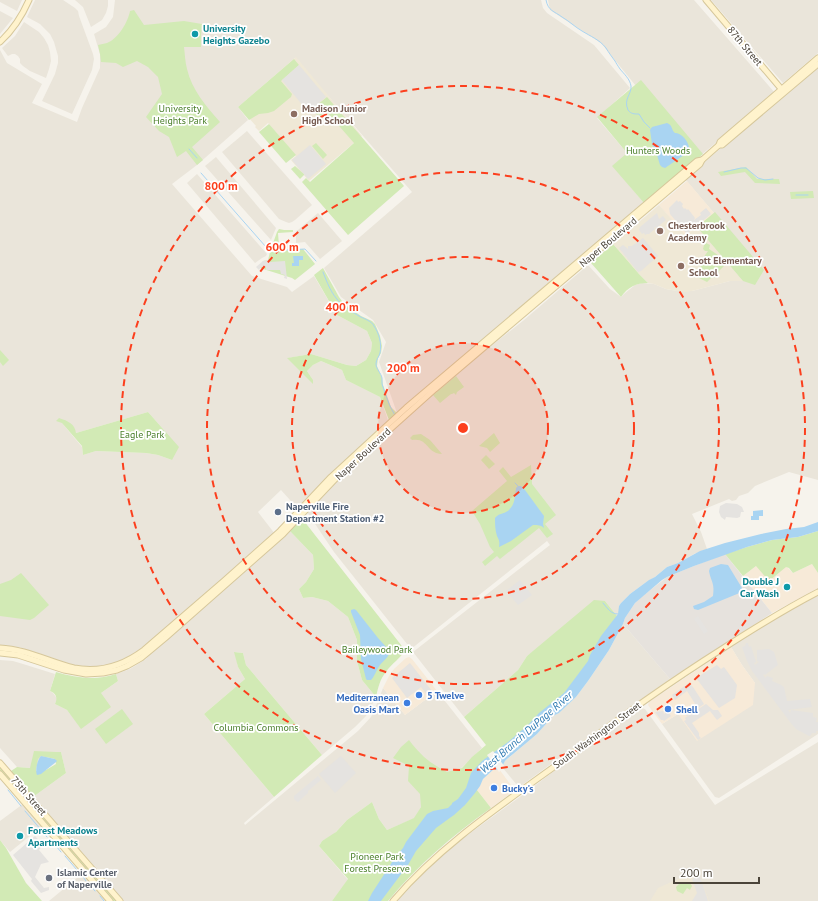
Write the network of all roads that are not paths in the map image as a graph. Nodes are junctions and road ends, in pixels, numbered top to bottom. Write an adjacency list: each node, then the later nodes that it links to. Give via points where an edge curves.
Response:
1 (29, 0): 3 (main road, via 17,23)
2 (706, 0): 6 (main road, 87th Street)
3 (0, 42)
4 (818, 58): 6 (main road, Naper Boulevard)
5 (818, 64): 6 (main road, Naper Boulevard)
6 (783, 91): 7 (main road, Naper Boulevard, via 720,142)
7 (702, 160): 9 (main road, Naper Boulevard, via 697,161 411,404 331,477 280,531 137,655 112,667 81,669 18,650); 10 (main road, Naper Boulevard, via 434,389 339,475 283,534 141,658 117,670 86,674 64,670 18,655)
8 (818, 592): 15 (main road, South Washington Street, via 747,633 610,725 454,842 416,875)
9 (0, 648)
10 (0, 653)
11 (0, 763): 14 (main road, 75th Street)
12 (0, 774): 13 (main road, 75th Street)
13 (110, 901)
14 (120, 901)
15 (393, 901)

